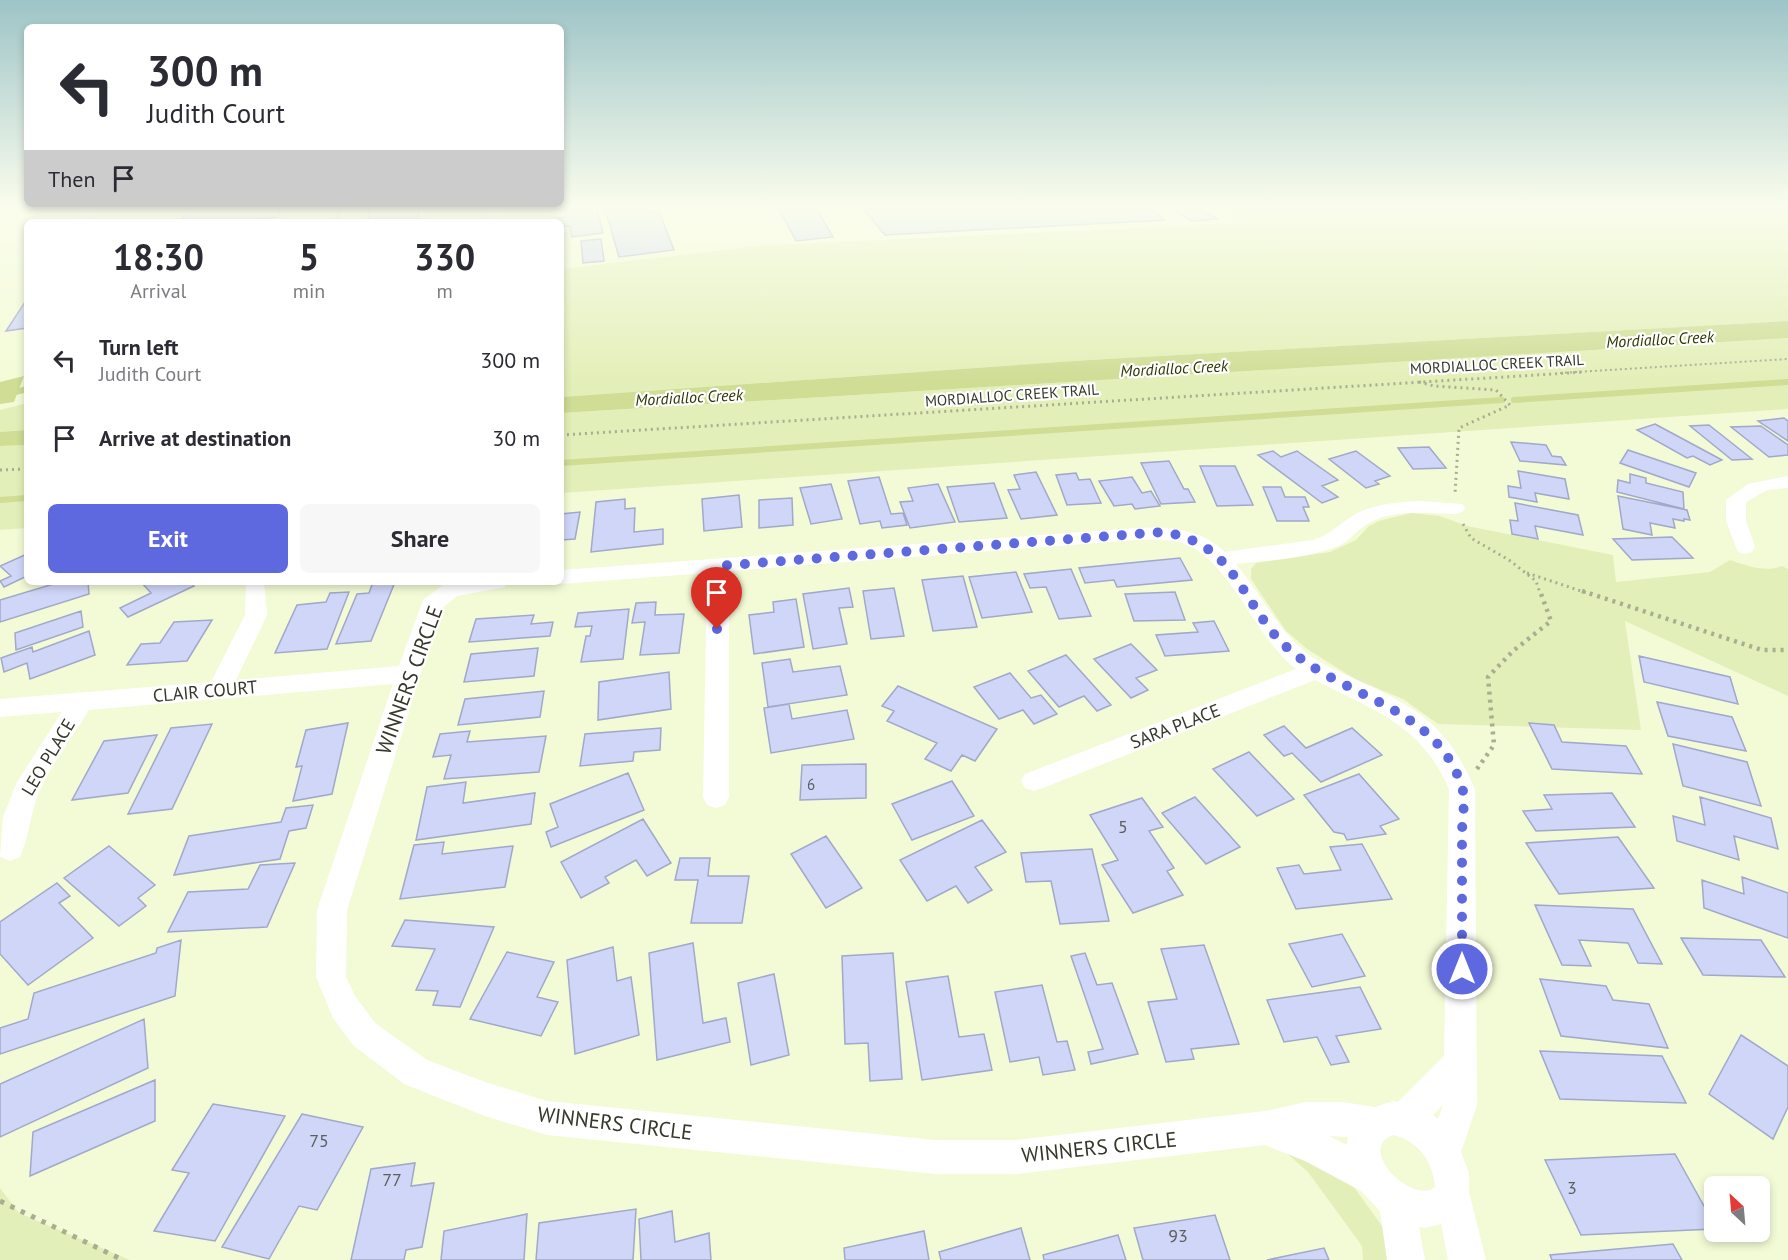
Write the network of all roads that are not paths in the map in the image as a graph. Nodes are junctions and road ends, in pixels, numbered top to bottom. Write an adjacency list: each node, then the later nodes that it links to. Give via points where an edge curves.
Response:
1 (1788, 482): 3 (street, via 1765,483 1736,500 1736,521)
2 (1455, 508): 4 (street, via 1383,510 1329,542)
3 (1745, 547)
4 (1219, 559): 5 (street, via 1204,544 1163,532); 9 (street, via 1270,630 1293,654)
5 (718, 566): 6 (street); 15 (street)
6 (564, 577)
7 (255, 585): 11 (street, via 256,615)
8 (466, 585): 10 (street, WINNERS CIRCLE, via 451,590 431,605)
9 (1316, 670): 14 (street, SARA PLACE); 17 (street, via 1398,711 1423,729 1447,757 1462,789)
10 (410, 674): 11 (street, CLAIR COURT); 19 (street, WINNERS CIRCLE, via 332,910 330,943 331,977 344,1007 364,1034 416,1072 547,1118 935,1157 1015,1157)
11 (218, 691): 12 (street, CLAIR COURT)
12 (82, 701): 13 (street, CLAIR COURT); 16 (street, LEO PLACE, via 30,782 16,817)
13 (0, 708)
14 (1034, 781)
15 (716, 797)
16 (10, 849)
17 (1462, 1060): 18 (street, via 1439,1086); 20 (street, via 1460,1105)
18 (1389, 1122): 19 (street, WINNERS CIRCLE, via 1306,1119); 20 (street, via 1419,1126); 21 (street, via 1366,1133 1363,1146 1365,1161)
19 (1265, 1128): 21 (street, WINNERS CIRCLE, via 1316,1148)
20 (1444, 1151): 22 (street, via 1451,1165)
21 (1384, 1189): 22 (street, via 1410,1208 1424,1210 1445,1202); 23 (street)
22 (1451, 1192): 24 (street)
23 (1406, 1260)
24 (1467, 1260)

